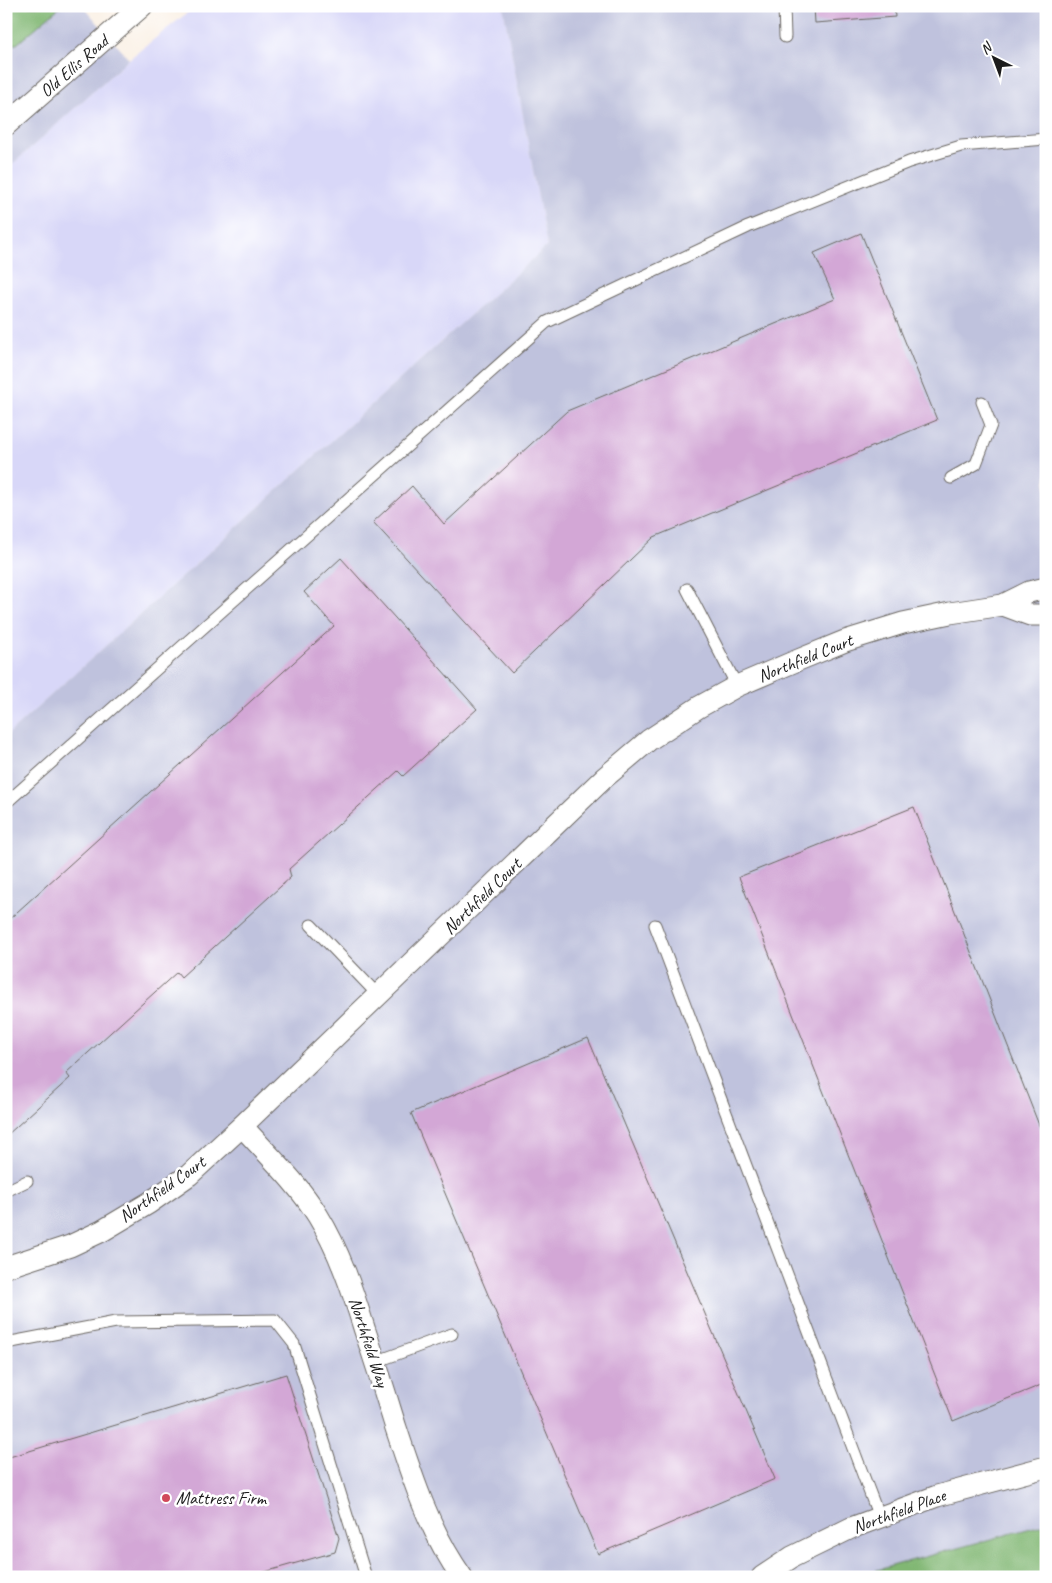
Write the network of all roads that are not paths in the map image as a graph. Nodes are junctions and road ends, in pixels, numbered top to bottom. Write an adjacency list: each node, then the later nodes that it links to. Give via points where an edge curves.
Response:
1 (142, 6): 4 (street, Old Ellis Road)
2 (784, 6): 3 (lane)
3 (785, 38)
4 (6, 125)
5 (1046, 139): 13 (lane, via 961,146 909,162 748,227 547,322)
6 (982, 402): 7 (lane, via 990,425 976,464)
7 (951, 478)
8 (1046, 588): 10 (street, Northfield Court, via 1029,592)
9 (687, 589): 12 (lane)
10 (1003, 605): 11 (street, Northfield Court, via 1030,615); 12 (street, Northfield Court, via 903,623 845,641)
11 (1046, 615)
12 (737, 686): 16 (street, Northfield Court, via 649,740)
13 (6, 803)
14 (311, 925): 16 (lane)
15 (655, 925): 25 (lane)
16 (378, 995): 17 (street, Northfield Court)
17 (242, 1126): 20 (street, Northfield Court, via 189,1175 149,1203 70,1246); 23 (street, Northfield Way, via 296,1184 318,1216 353,1292)
18 (26, 1181): 19 (lane)
19 (6, 1192)
20 (6, 1267)
21 (452, 1334): 23 (lane)
22 (6, 1343): 26 (lane, via 116,1322 275,1320 294,1344)
23 (375, 1362): 27 (street, Northfield Way, via 418,1493 433,1528)
24 (1046, 1467): 25 (street, Northfield Place, via 937,1496)
25 (879, 1517): 28 (street, Northfield Place, via 792,1557)
26 (366, 1577)
27 (462, 1577)
28 (762, 1577)

